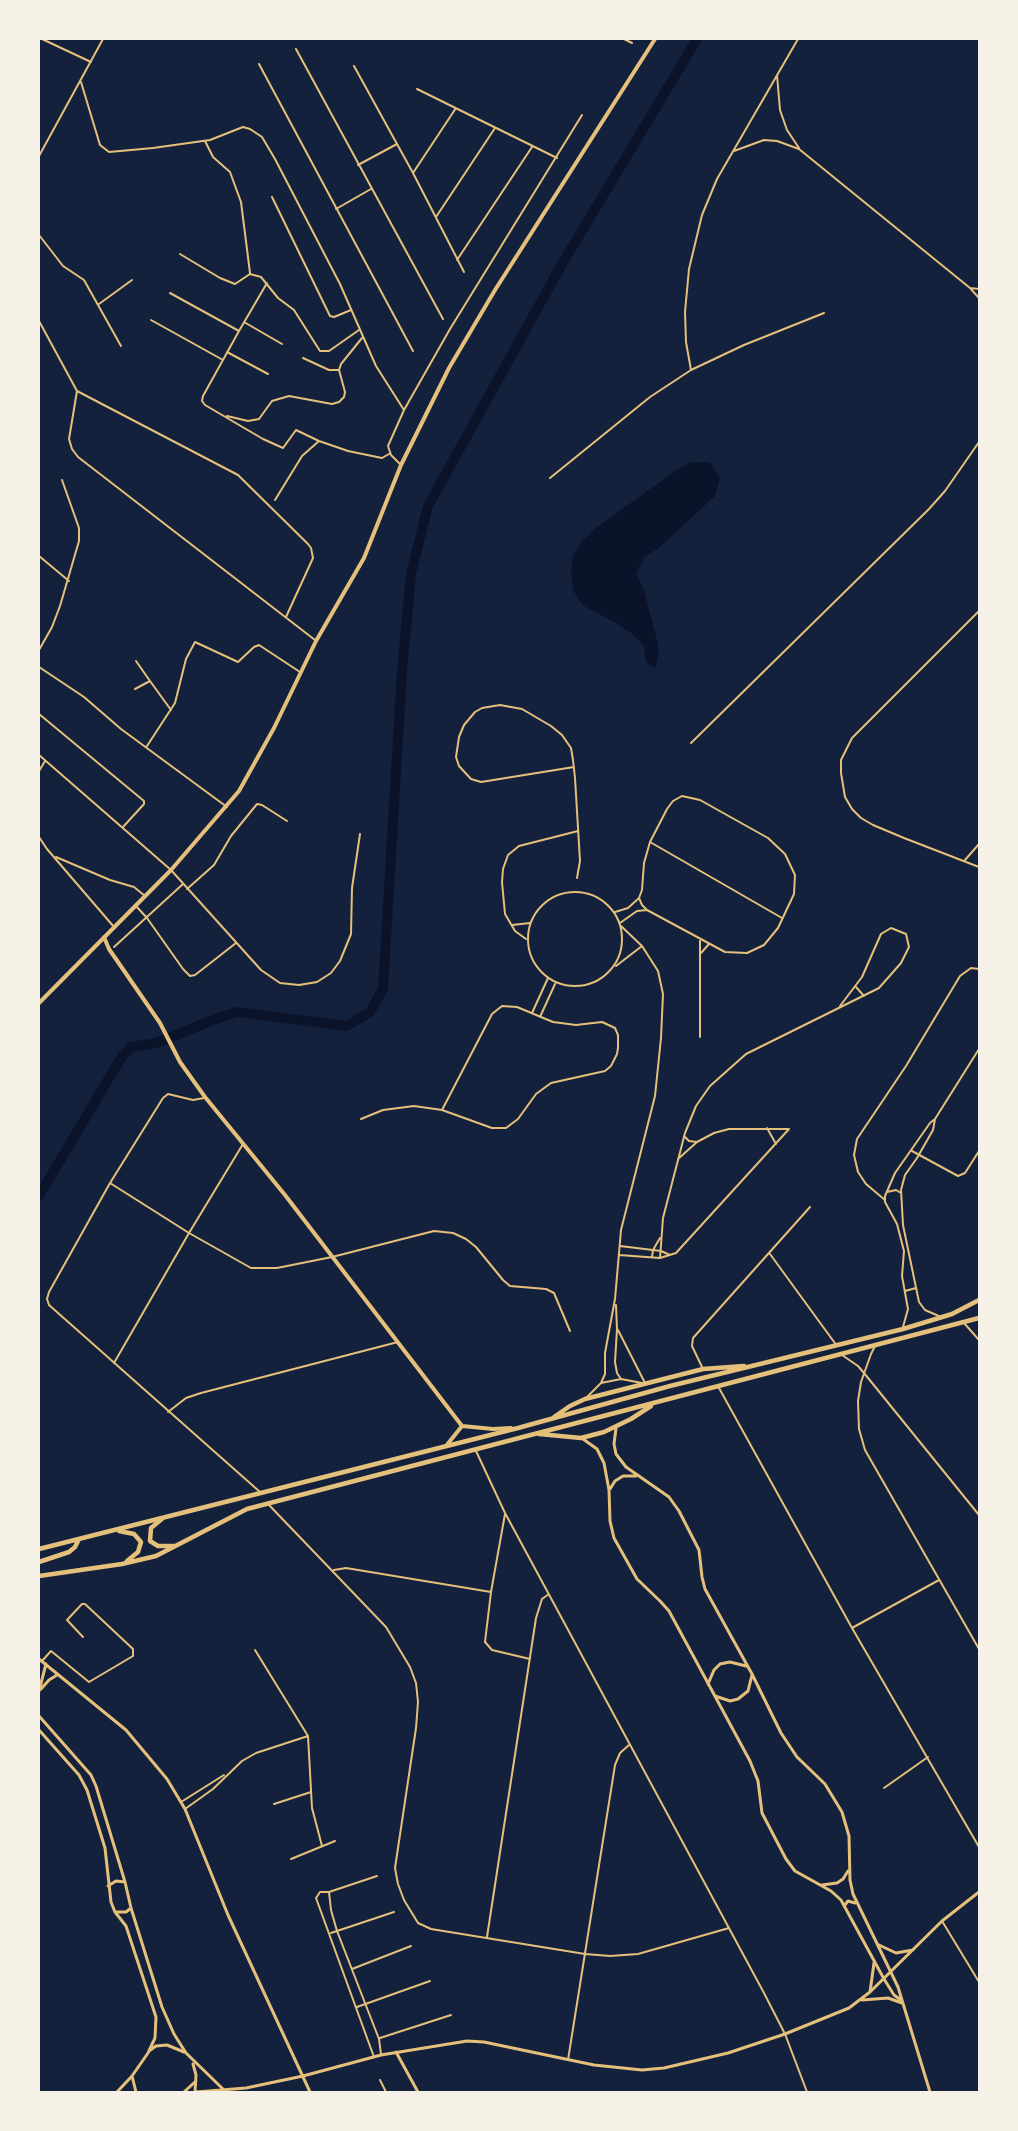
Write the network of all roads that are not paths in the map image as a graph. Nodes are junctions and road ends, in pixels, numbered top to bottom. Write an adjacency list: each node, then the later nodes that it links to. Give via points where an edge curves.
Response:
1 (42, 39): 8 (street)
2 (103, 39): 8 (street)
3 (624, 39): 6 (street)
4 (655, 39): 66 (main road, via 495,290 434,395)
5 (798, 39): 11 (street)
6 (632, 43)
7 (296, 49): 24 (street)
8 (91, 62): 12 (street)
9 (259, 64): 28 (street)
10 (354, 66): 18 (street)
11 (777, 75): 20 (street, via 780,110); 21 (street)
12 (81, 81): 17 (street, via 100,145 109,152); 22 (street)
13 (417, 89): 14 (street)
14 (456, 108): 16 (street); 25 (street)
15 (582, 115): 23 (street)
16 (495, 128): 19 (street); 29 (street)
17 (205, 141): 34 (street, via 213,157 230,172 240,202); 42 (street, via 243,127 262,137)
18 (397, 144): 24 (street); 25 (street)
19 (532, 146): 23 (street); 32 (street)
20 (799, 149): 21 (street, via 764,140); 37 (street)
21 (734, 151): 58 (street, via 707,200 691,260 684,324)
22 (39, 156)
23 (557, 158): 61 (street, via 450,329)
24 (358, 165): 26 (street)
25 (413, 173): 29 (street)
26 (371, 189): 28 (street); 44 (street)
27 (272, 197): 42 (street, via 330,316)
28 (336, 209): 53 (street)
29 (436, 217): 32 (street)
30 (39, 235): 41 (street, via 63,266 84,280)
31 (180, 254): 34 (street, via 235,284)
32 (457, 260): 33 (street)
33 (464, 272)
34 (250, 274): 36 (street)
35 (132, 280): 41 (street)
36 (267, 283): 47 (street); 48 (street, via 294,310 320,351 329,351)
37 (970, 288): 38 (street); 40 (street)
38 (979, 289)
39 (170, 293): 49 (street)
40 (979, 298)
41 (99, 304): 52 (street)
42 (351, 309): 48 (street)
43 (824, 313): 58 (street)
44 (444, 319)
45 (151, 320): 56 (street)
46 (39, 321): 60 (street)
47 (244, 322): 49 (street); 51 (street)
48 (359, 330): 50 (street)
49 (239, 331): 54 (street)
50 (363, 338): 57 (street); 61 (street, via 375,366)
51 (282, 344)
52 (121, 346)
53 (412, 351)
54 (227, 352): 56 (street); 59 (street)
55 (303, 358): 57 (street, via 329,370)
56 (223, 360): 62 (street, via 202,401)
57 (339, 370): 62 (street, via 345,392 339,402 289,396 272,401 259,419)
58 (691, 370): 67 (street, via 650,397)
59 (268, 374)
60 (77, 391): 73 (street, via 69,439 78,457); 73 (street, via 238,475 308,544 313,558)
61 (404, 411): 65 (street, via 389,442)
62 (224, 416): 63 (street, via 283,448 296,430)
63 (319, 441): 65 (street, via 382,458); 69 (street, via 302,456)
64 (979, 442): 83 (street, via 928,509)
65 (390, 454): 66 (street)
66 (401, 465): 74 (main road, via 364,558)
67 (550, 478)
68 (62, 480): 71 (street, via 79,533)
69 (275, 500)
70 (39, 556): 71 (street)
71 (69, 581): 75 (street, via 55,621)
72 (979, 611): 98 (street, via 862,726 841,760 845,796 861,818)
73 (286, 618): 74 (street)
74 (316, 640): 78 (main road)
75 (39, 650)
76 (136, 661): 79 (street)
77 (39, 668): 84 (street)
78 (300, 672): 81 (street, via 259,645 238,662 195,642); 89 (main road, via 258,758)
79 (150, 681): 80 (street); 81 (street)
80 (135, 689)
81 (171, 710): 84 (street)
82 (39, 714): 91 (street, via 144,801)
83 (691, 743)
84 (147, 746): 89 (street)
85 (39, 755): 86 (street)
86 (45, 760): 88 (street); 91 (street)
87 (574, 767): 87 (street, via 571,748 556,729 516,707 482,708 469,718 459,737 459,766 471,779 481,782); 92 (street)
88 (39, 771)
89 (227, 807): 100 (main road)
90 (287, 821): 103 (street, via 257,804 214,865)
91 (123, 827): 100 (street)
92 (578, 831): 101 (street); 113 (street, via 519,846 508,855 502,882 503,907)
93 (360, 834): 118 (street, via 351,888 351,934 331,973 310,984 289,985 268,976)
94 (39, 837): 97 (street)
95 (650, 842): 105 (street); 110 (street); 110 (street, via 668,808 682,796 700,800 768,838 785,854 795,875 794,894)
96 (979, 844): 98 (street)
97 (53, 856): 104 (street, via 134,887); 114 (street)
98 (964, 861): 99 (street)
99 (979, 867)
100 (171, 870): 102 (street); 104 (main road)
101 (577, 878)
102 (183, 884): 103 (street); 109 (street)
103 (187, 889): 118 (street)
104 (145, 896): 106 (main road)
105 (639, 898): 107 (street); 108 (street, via 628,908)
106 (136, 906): 109 (street); 114 (main road)
107 (647, 910): 112 (street, via 638,911); 117 (street)
108 (615, 912): 111 (street, via 604,901 576,891 548,900); 112 (street)
109 (147, 918): 118 (street, via 189,976); 122 (street)
110 (783, 918): 119 (street, via 764,945 747,953 725,952)
111 (530, 923): 113 (street); 116 (street)
112 (620, 924): 121 (street); 124 (street, via 622,948)
113 (510, 925): 116 (street)
114 (114, 927): 115 (main road)
115 (104, 938): 120 (main road); 122 (main road)
116 (527, 939): 126 (street, via 536,966)
117 (700, 940): 119 (street); 123 (street)
118 (236, 943)
119 (709, 944): 123 (street)
120 (96, 945): 122 (main road); 130 (main road)
121 (642, 946): 124 (street); 158 (street, via 662,982 661,1038 655,1096)
122 (112, 948): 136 (main road)
123 (701, 953): 134 (street)
124 (614, 968): 127 (street, via 587,985)
125 (979, 969): 152 (street, via 971,968 960,976 855,1144 858,1172)
126 (548, 978): 127 (street); 132 (street)
127 (556, 982): 133 (street)
128 (856, 987): 129 (street); 129 (street, via 881,934 891,928 906,934 909,947 901,963 879,988); 131 (street)
129 (864, 996): 131 (street)
130 (39, 1003)
131 (840, 1006): 141 (street, via 746,1054 702,1097)
132 (532, 1013): 133 (street); 137 (street, via 502,1006 492,1014)
133 (540, 1017): 137 (street, via 566,1024 611,1025 618,1035 615,1061 605,1071 551,1083 506,1128 492,1128)
134 (700, 1037)
135 (979, 1049): 139 (street)
136 (205, 1097): 143 (main road); 149 (street, via 193,1100 165,1095)
137 (442, 1110): 138 (street, via 404,1107)
138 (361, 1119)
139 (935, 1119): 145 (street); 147 (street)
140 (767, 1128): 142 (street, via 729,1128); 144 (street); 144 (street, via 789,1129)
141 (684, 1136): 142 (street); 148 (street)
142 (697, 1142): 148 (street)
143 (243, 1144): 156 (street); 164 (main road)
144 (776, 1144): 163 (street, via 681,1248)
145 (912, 1151): 147 (street); 150 (street)
146 (979, 1151): 147 (street, via 965,1173 958,1176)
147 (919, 1155): 151 (street, via 905,1175)
148 (678, 1159): 157 (street)
149 (110, 1183): 156 (street); 182 (street, via 47,1297 49,1305)
150 (886, 1193): 151 (street); 152 (street)
151 (901, 1193): 154 (street)
152 (885, 1200): 155 (street)
153 (810, 1207): 161 (street)
154 (902, 1214): 155 (street); 167 (street)
155 (893, 1216): 168 (street, via 904,1251)
156 (189, 1233): 164 (street, via 251,1268 277,1268); 182 (street)
157 (660, 1238): 159 (street); 160 (street)
158 (619, 1246): 159 (street); 162 (street)
159 (653, 1250): 160 (street); 165 (street)
160 (661, 1251): 163 (street); 166 (street)
161 (770, 1254): 179 (street); 184 (street, via 693,1338 692,1346)
162 (619, 1255): 165 (street); 169 (street)
163 (670, 1255): 166 (street)
164 (332, 1257): 176 (street, via 444,1230 476,1246 502,1280 516,1287 537,1287 554,1293); 178 (main road)
165 (652, 1257): 166 (street)
166 (660, 1258)
167 (916, 1288): 168 (street); 171 (street, via 921,1307)
168 (905, 1291): 175 (street, via 908,1309)
169 (615, 1299): 174 (street); 187 (street, via 605,1374)
170 (979, 1300): 171 (highway)
171 (943, 1317): 175 (highway)
172 (979, 1318): 173 (highway)
173 (964, 1323): 177 (street); 180 (highway)
174 (617, 1329): 186 (street, via 615,1362); 188 (street)
175 (903, 1329): 179 (highway)
176 (570, 1331)
177 (979, 1340)
178 (398, 1342): 192 (street, via 201,1393 186,1398); 194 (main road)
179 (837, 1346): 183 (highway)
180 (875, 1346): 181 (highway); 185 (street)
181 (842, 1355): 185 (street); 189 (highway)
182 (114, 1363): 192 (street)
183 (756, 1365): 184 (highway); 193 (highway)
184 (703, 1369): 188 (highway)
185 (864, 1373): 206 (street); 216 (street, via 858,1401 865,1450)
186 (621, 1378): 187 (street); 188 (street)
187 (600, 1383): 190 (street)
188 (644, 1383): 190 (highway)
189 (718, 1387): 191 (highway); 219 (street)
190 (585, 1399): 193 (highway)
191 (656, 1403): 196 (highway); 197 (highway)
192 (168, 1412): 203 (street)
193 (553, 1418): 195 (highway)
194 (462, 1426): 195 (main road); 199 (main road)
195 (518, 1428): 199 (highway)
196 (616, 1428): 198 (highway); 201 (street, via 616,1454)
197 (533, 1434): 198 (highway); 200 (highway)
198 (581, 1438): 202 (street, via 597,1449 602,1458)
199 (446, 1446): 203 (highway)
200 (475, 1449): 204 (highway); 205 (street)
201 (640, 1477): 202 (street, via 623,1476); 226 (street, via 664,1493 679,1510 699,1550 705,1590)
202 (609, 1490): 229 (street, via 614,1538 637,1579 669,1611)
203 (260, 1492): 207 (highway)
204 (267, 1503): 210 (highway, via 227,1517); 214 (street)
205 (505, 1513): 217 (street); 218 (street)
206 (979, 1515)
207 (166, 1516): 208 (highway); 210 (highway, via 151,1528 150,1541 158,1546)
208 (115, 1530): 209 (highway); 213 (highway, via 134,1534 141,1542 138,1552)
209 (79, 1539): 211 (highway); 212 (highway, via 69,1552)
210 (177, 1546): 213 (highway)
211 (39, 1549)
212 (39, 1562)
213 (122, 1564): 215 (highway)
214 (333, 1571): 217 (street, via 346,1568); 263 (street, via 386,1627 416,1683 416,1728 395,1868 404,1900 423,1927)
215 (39, 1576)
216 (939, 1581): 219 (street); 221 (street)
217 (491, 1592): 223 (street, via 485,1642 492,1650)
218 (549, 1594): 223 (street, via 536,1618); 235 (street)
219 (852, 1628): 236 (street)
220 (83, 1637): 224 (street, via 67,1620 85,1604 133,1650 133,1656 88,1682 51,1651)
221 (979, 1649)
222 (255, 1650): 234 (street)
223 (530, 1659): 263 (street)
224 (40, 1660): 225 (street)
225 (46, 1664): 228 (street); 230 (street)
226 (747, 1667): 227 (street); 229 (street, via 735,1662 720,1664)
227 (752, 1674): 231 (street, via 742,1697 730,1701); 247 (street, via 789,1746 825,1784 842,1812 849,1836)
228 (57, 1675): 230 (street); 240 (street, via 126,1730)
229 (708, 1686): 231 (street)
230 (39, 1690)
231 (714, 1695): 250 (street, via 756,1774 762,1813 786,1859 795,1871)
232 (39, 1716): 249 (street, via 91,1775)
233 (39, 1730): 251 (street, via 80,1775 87,1790 105,1848)
234 (308, 1736): 237 (street, via 256,1753); 239 (street)
235 (629, 1746): 260 (street); 267 (street, via 620,1753 615,1765)
236 (928, 1757): 238 (street); 245 (street)
237 (226, 1774): 240 (street); 242 (street)
238 (884, 1788)
239 (311, 1792): 241 (street); 244 (street)
240 (181, 1802): 242 (street)
241 (274, 1804)
242 (185, 1809): 293 (street, via 228,1915)
243 (335, 1841): 244 (street)
244 (322, 1846): 246 (street)
245 (979, 1847)
246 (291, 1859)
247 (849, 1867): 250 (street, via 840,1881); 255 (street)
248 (377, 1876): 252 (street)
249 (126, 1882): 251 (street, via 116,1881); 256 (street)
250 (820, 1885): 254 (street, via 837,1895)
251 (108, 1886): 257 (street)
252 (329, 1892): 261 (street); 262 (street, via 320,1892 316,1898)
253 (979, 1892): 259 (street)
254 (844, 1906): 255 (street, via 850,1900); 268 (street)
255 (858, 1906): 264 (street)
256 (131, 1908): 257 (street); 287 (street, via 162,2007)
257 (115, 1912): 286 (street, via 126,1926 156,2017 155,2038)
258 (394, 1912): 261 (street)
259 (942, 1921): 266 (street); 271 (street)
260 (729, 1928): 267 (street, via 638,1954); 283 (street)
261 (337, 1931): 262 (street); 269 (street)
262 (331, 1933): 276 (street)
263 (486, 1938): 267 (street)
264 (878, 1944): 266 (street, via 896,1953); 270 (street)
265 (411, 1946): 269 (street)
266 (913, 1950): 270 (street)
267 (585, 1954): 290 (street)
268 (874, 1961): 272 (street); 277 (street)
269 (351, 1969): 275 (street)
270 (891, 1972): 272 (street); 279 (street)
271 (978, 1977): 274 (street)
272 (884, 1979): 277 (street); 279 (street)
273 (430, 1981): 280 (street)
274 (979, 1982)
275 (357, 1986): 276 (street); 280 (street)
276 (350, 1989): 281 (street)
277 (870, 1992): 278 (street)
278 (861, 2000): 279 (street, via 888,1998); 283 (street, via 826,2019)
279 (902, 2002): 305 (street)
280 (365, 2004): 281 (street); 284 (street)
281 (357, 2007): 289 (street)
282 (451, 2015): 284 (street)
283 (785, 2034): 290 (street, via 664,2068 642,2070); 304 (street)
284 (379, 2038): 288 (street)
285 (396, 2052): 288 (street); 290 (street, via 467,2041); 303 (street)
286 (148, 2053): 287 (street, via 156,2046 167,2045); 292 (street)
287 (186, 2053): 291 (street)
288 (381, 2055): 289 (street)
289 (374, 2057): 293 (street)
290 (568, 2060)
291 (193, 2062): 295 (street); 296 (street)
292 (132, 2076): 297 (street); 298 (street)
293 (303, 2076): 296 (street); 301 (street)
294 (380, 2080): 302 (street)
295 (196, 2081): 299 (street); 300 (street)
296 (224, 2090): 300 (street)
297 (117, 2092)
298 (136, 2092)
299 (184, 2092)
300 (195, 2092)
301 (310, 2092)
302 (386, 2092)
303 (418, 2092)
304 (807, 2092)
305 (930, 2092)

